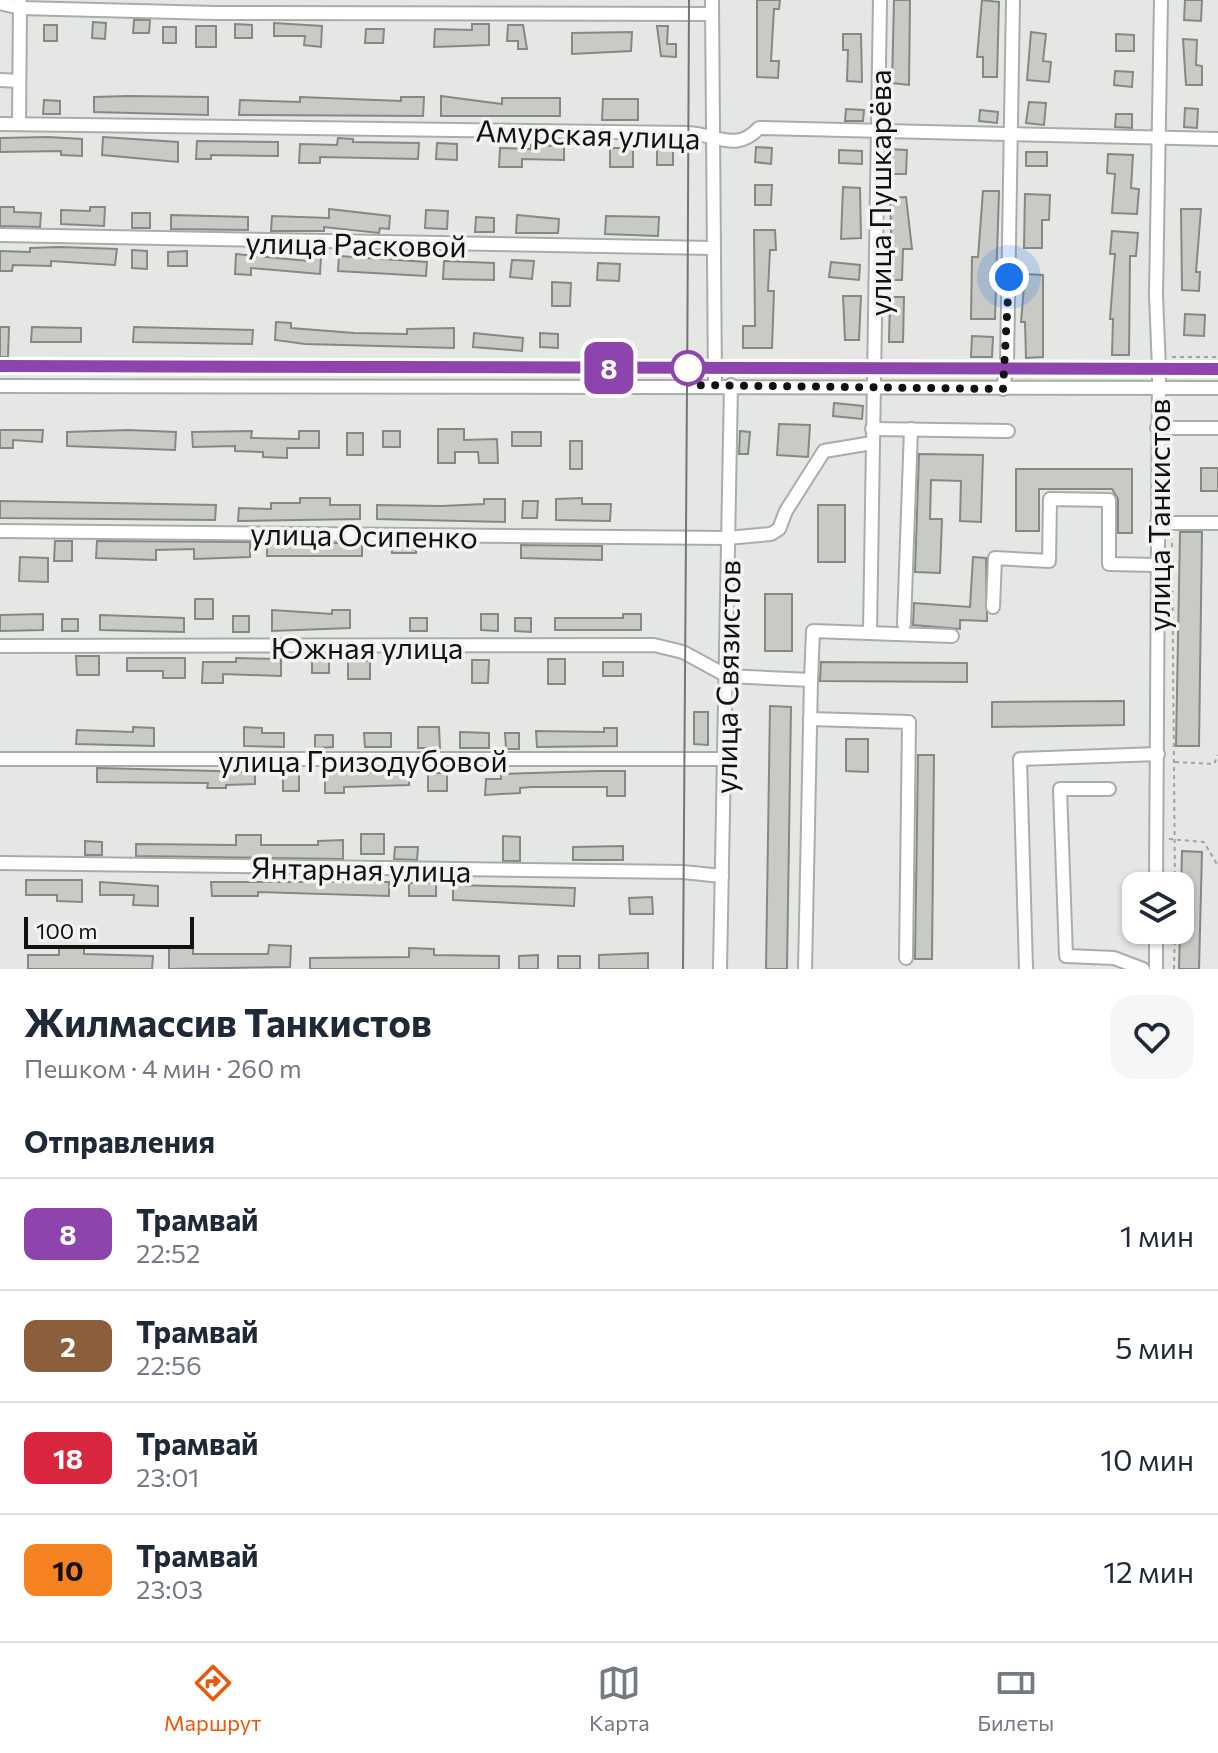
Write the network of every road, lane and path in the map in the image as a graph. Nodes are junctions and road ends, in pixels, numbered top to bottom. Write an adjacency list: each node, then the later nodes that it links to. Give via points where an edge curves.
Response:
1 (712, 0): 7 (street)
2 (880, 0): 12 (street, улица Пушкарёва)
3 (1013, 0): 14 (street)
4 (1161, 0): 15 (street, улица Танкистов)
5 (0, 3): 6 (street)
6 (20, 4): 7 (street, via 215,13); 9 (street)
7 (712, 14): 13 (street)
8 (0, 80): 9 (street)
9 (19, 81): 11 (street)
10 (0, 124): 11 (street, Амурская улица)
11 (19, 124): 13 (street, Амурская улица)
12 (877, 131): 13 (street, Амурская улица, via 759,128 733,143 721,142); 14 (street, Амурская улица); 24 (street, улица Пушкарёва)
13 (711, 133): 18 (street)
14 (1012, 135): 15 (street, Амурская улица); 27 (street)
15 (1159, 138): 16 (street, Амурская улица); 19 (street, улица Танкистов)
16 (1218, 139)
17 (0, 235): 18 (street, улица Расковой)
18 (712, 248): 21 (street)
19 (1159, 357): 20 (path); 25 (street, улица Танкистов)
20 (1218, 357)
21 (715, 385): 22 (street); 23 (street)
22 (731, 385): 24 (street); 40 (street, улица Связистов)
23 (0, 386)
24 (873, 386): 27 (street); 30 (street, улица Пушкарёва)
25 (1157, 388): 26 (street); 27 (street); 28 (street, улица Танкистов)
26 (1218, 388)
27 (1003, 389)
28 (1157, 428): 29 (street); 35 (street, улица Танкистов)
29 (1218, 428)
30 (872, 429): 31 (street); 33 (street, улица Пушкарёва)
31 (911, 429): 32 (street); 43 (street)
32 (1008, 431)
33 (872, 443): 39 (street, via 824,451 779,529); 44 (street, улица Пушкарёва)
34 (750, 520): 39 (street)
35 (1157, 523): 36 (street); 41 (street, улица Танкистов)
36 (1172, 523): 37 (street); 54 (path)
37 (1218, 523)
38 (0, 531): 40 (street, улица Осипенко)
39 (754, 535): 40 (street, улица Осипенко)
40 (727, 538): 47 (street, улица Связистов)
41 (1157, 565): 42 (street, via 1109,564 1109,500 1050,499 1049,561 995,558); 50 (street, улица Танкистов)
42 (993, 607)
43 (904, 624)
44 (870, 633): 45 (street); 48 (street, via 813,631)
45 (952, 636)
46 (0, 646): 47 (street, Южная улица, via 654,645 683,652)
47 (727, 676): 48 (street); 53 (street, улица Связистов)
48 (811, 680): 49 (street)
49 (810, 719): 67 (street, via 909,722); 69 (street)
50 (1158, 754): 56 (street, улица Танкистов); 70 (street, via 1020,759)
51 (1218, 755): 54 (path, via 1214,764)
52 (0, 759): 53 (street, улица Гризодубовой)
53 (726, 759): 63 (street, улица Связистов)
54 (1174, 762): 57 (path)
55 (1109, 789): 71 (street, via 1060,789 1066,956 1114,958)
56 (1156, 837): 57 (path); 61 (street, улица Танкистов)
57 (1176, 840): 59 (path, via 1204,842); 62 (path)
58 (0, 863): 60 (street, Янтарная улица)
59 (1218, 866)
60 (701, 871): 63 (street, Янтарная улица); 64 (street)
61 (1156, 872)
62 (1175, 872)
63 (722, 876): 68 (street, улица Связистов)
64 (700, 888)
65 (1156, 944): 72 (street)
66 (1175, 944): 73 (path)
67 (906, 958)
68 (720, 969)
69 (805, 969)
70 (1026, 969)
71 (1143, 969)
72 (1156, 969)
73 (1174, 969)

